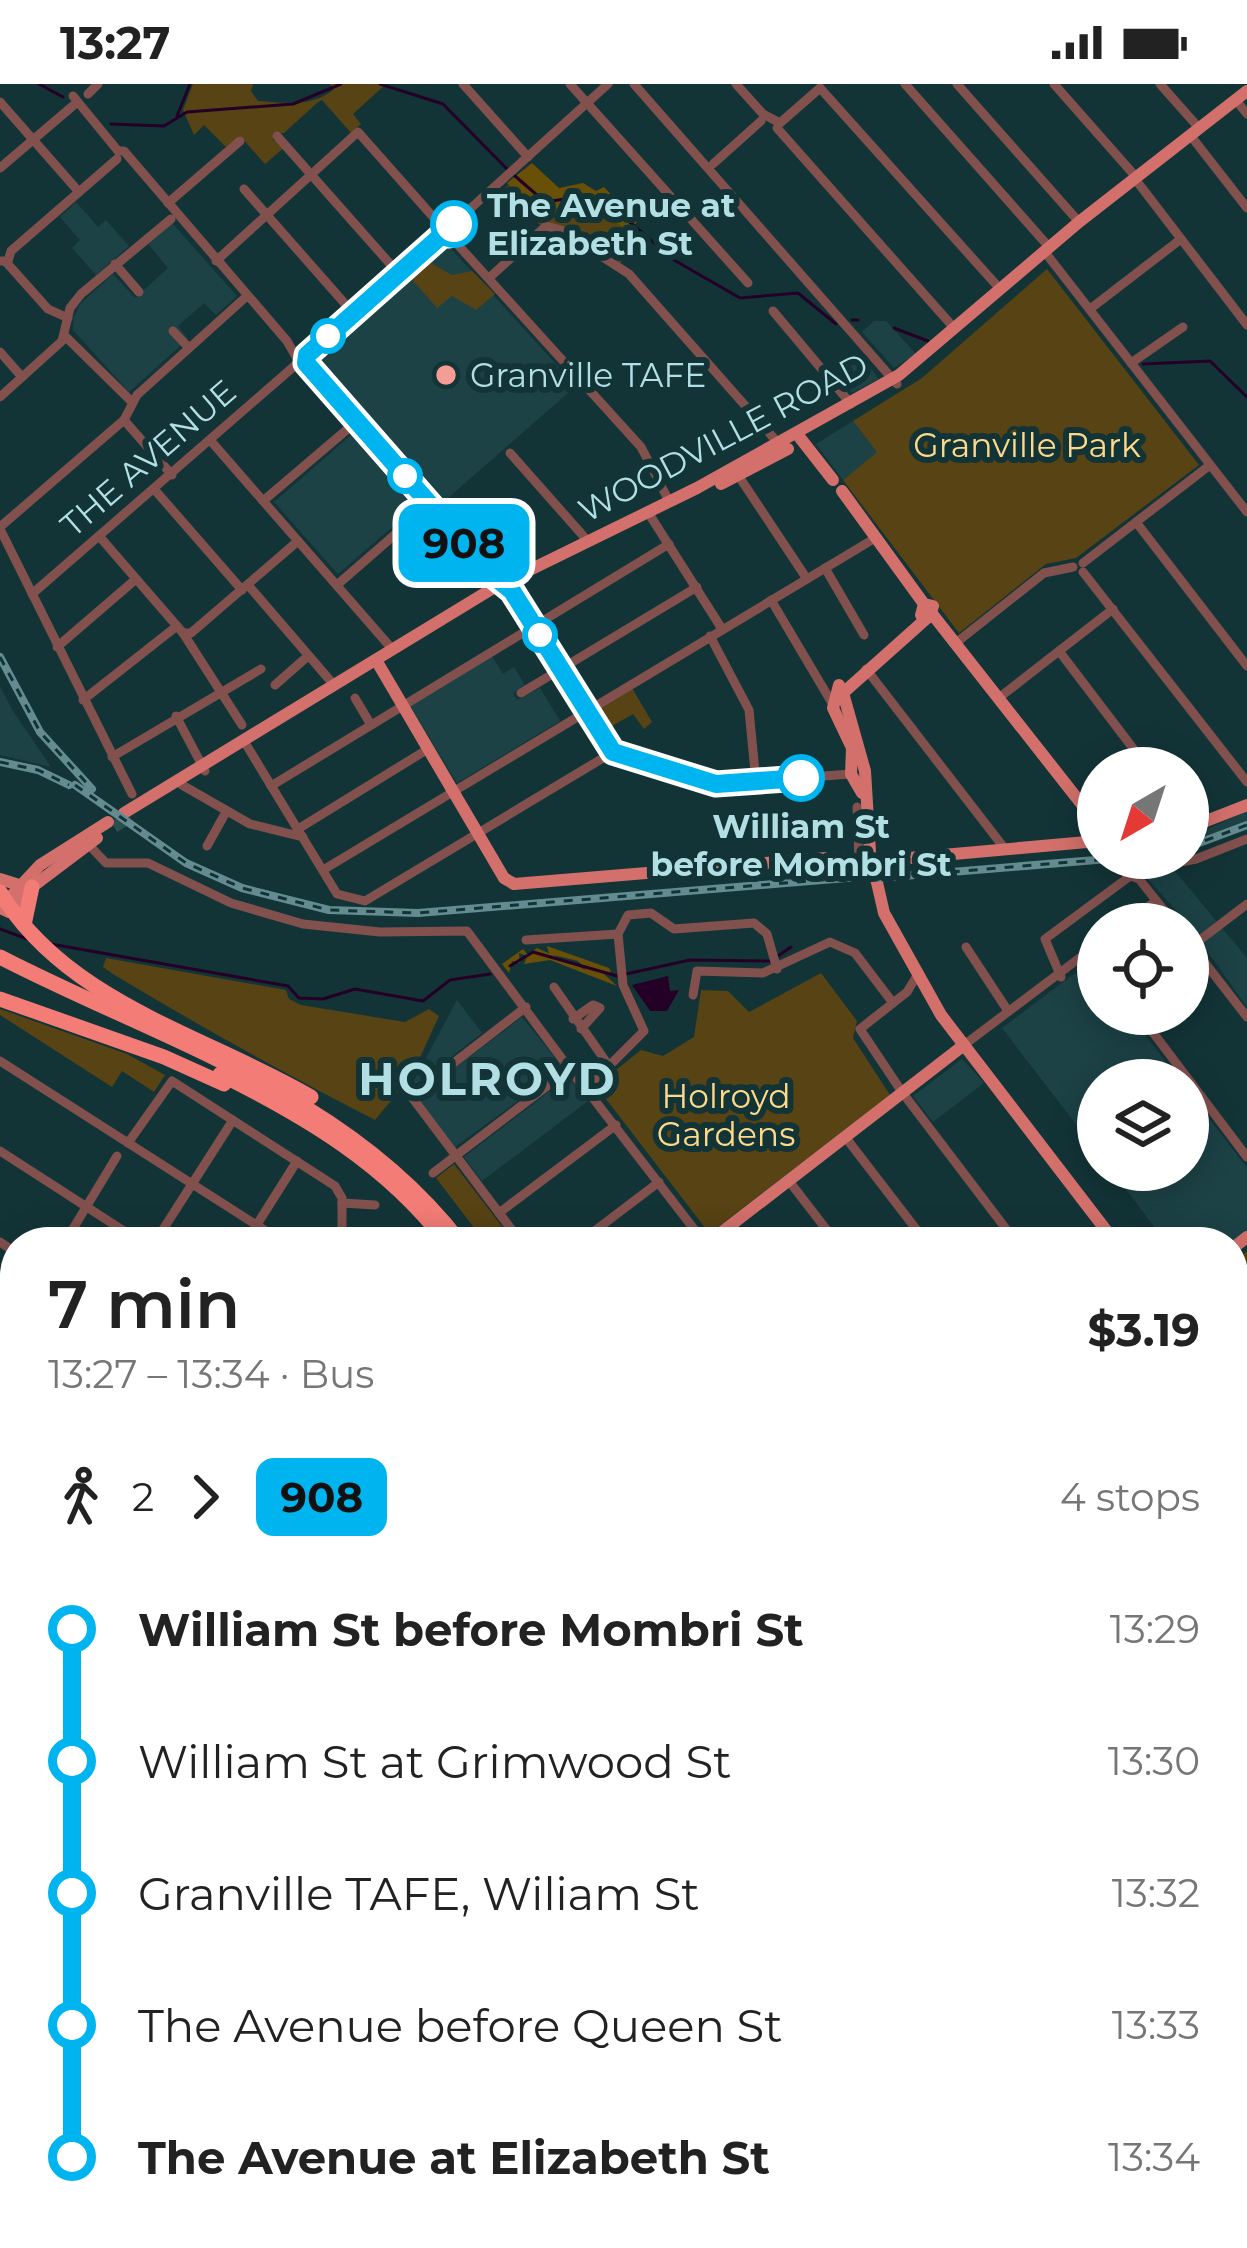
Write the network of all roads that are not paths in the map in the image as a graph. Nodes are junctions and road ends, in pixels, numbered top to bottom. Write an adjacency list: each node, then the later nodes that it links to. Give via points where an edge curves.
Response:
1 (98, 84): 12 (street)
2 (463, 84): 23 (street)
3 (570, 84): 14 (street)
4 (608, 84): 14 (street, THE AVENUE)
5 (634, 84): 24 (street)
6 (736, 84): 16 (street)
7 (905, 84): 36 (street)
8 (957, 84): 33 (street)
9 (1054, 84): 27 (street)
10 (1160, 84): 18 (street)
11 (822, 86): 17 (street); 43 (street)
12 (80, 96): 20 (street); 22 (street)
13 (0, 102): 20 (street)
14 (587, 102): 23 (street, THE AVENUE); 42 (street)
15 (1245, 102): 18 (main road, WOODVILLE ROAD)
16 (762, 117): 17 (street); 24 (street)
17 (778, 125): 52 (street)
18 (1197, 134): 27 (main road, WOODVILLE ROAD); 30 (street)
19 (277, 136): 26 (street)
20 (33, 139): 25 (street); 29 (street)
21 (240, 141): 31 (street)
22 (120, 156): 29 (street); 31 (street)
23 (528, 157): 34 (street, THE AVENUE)
24 (710, 166): 61 (street)
25 (0, 168)
26 (314, 174): 32 (street); 34 (street, via 358,132); 40 (street)
27 (1138, 180): 33 (main road, WOODVILLE ROAD); 35 (street); 36 (main road, WOODVILLE ROAD)
28 (244, 190): 32 (street)
29 (79, 192): 37 (street)
30 (1247, 208)
31 (171, 213): 38 (street); 39 (street)
32 (268, 216): 38 (street); 48 (street)
33 (1079, 222): 36 (main road, WOODVILLE ROAD)
34 (446, 231): 40 (street, THE AVENUE); 41 (street)
35 (1181, 239): 46 (street); 50 (street)
36 (1048, 252): 43 (main road, WOODVILLE ROAD); 46 (street); 56 (main road, WOODVILLE ROAD)
37 (4, 258): 49 (street, via 52,313)
38 (216, 261): 45 (street)
39 (115, 264): 44 (street); 49 (street, via 76,299)
40 (399, 274): 48 (street, THE AVENUE)
41 (489, 278): 69 (street, via 546,226 561,230 629,274); 78 (street, via 640,447)
42 (748, 283)
43 (1000, 290): 52 (main road, WOODVILLE ROAD)
44 (140, 292)
45 (247, 296): 55 (street); 58 (street)
46 (1090, 309): 59 (street)
47 (772, 311): 64 (street)
48 (354, 314): 58 (street, THE AVENUE)
49 (68, 318): 54 (street)
50 (1247, 325)
51 (1183, 327): 59 (street)
52 (955, 329): 56 (main road, WOODVILLE ROAD)
53 (173, 331): 55 (street)
54 (65, 336): 60 (street); 63 (street)
55 (189, 348): 63 (street)
56 (939, 349): 61 (main road, WOODVILLE ROAD)
57 (0, 352): 60 (street)
58 (302, 358): 66 (street); 68 (street, THE AVENUE)
59 (1131, 363): 71 (street)
60 (22, 377): 62 (street)
61 (895, 381): 64 (main road, WOODVILLE ROAD); 67 (main road, WOODVILLE ROAD)
62 (0, 397)
63 (132, 402): 65 (street)
64 (851, 404): 67 (main road, WOODVILLE ROAD)
65 (124, 420): 72 (street); 83 (street)
66 (357, 421): 77 (street); 79 (street)
67 (800, 436): 69 (main road, WOODVILLE ROAD); 73 (main road, WOODVILLE ROAD); 85 (main road)
68 (210, 440): 72 (street, THE AVENUE); 77 (street)
69 (779, 444): 78 (main road, WOODVILLE ROAD)
70 (510, 453): 86 (street)
71 (1210, 465): 76 (street); 82 (street)
72 (172, 475): 75 (street, THE AVENUE)
73 (738, 475): 81 (main road, WOODVILLE ROAD); 92 (street)
74 (1247, 486): 76 (street)
75 (154, 490): 84 (street, THE AVENUE); 95 (street)
76 (1234, 496): 80 (street)
77 (263, 501): 87 (street)
78 (669, 501): 86 (main road, WOODVILLE ROAD)
79 (430, 504): 93 (street); 94 (street)
80 (1247, 512)
81 (651, 517): 88 (street); 94 (main road, WOODVILLE ROAD)
82 (1136, 521): 89 (street); 112 (street)
83 (0, 528): 97 (street)
84 (100, 536): 91 (street); 97 (street, THE AVENUE)
85 (878, 537): 90 (street); 100 (main road)
86 (586, 539): 94 (main road, WOODVILLE ROAD)
87 (298, 542): 93 (street); 95 (street)
88 (669, 544): 96 (street); 101 (street)
89 (1080, 567): 99 (street); 106 (street, via 1044,573)
90 (825, 568): 92 (street); 104 (street)
91 (136, 579): 103 (street); 107 (street)
92 (807, 579): 98 (street)
93 (337, 585): 108 (street)
94 (505, 585): 101 (street); 108 (main road, WOODVILLE ROAD); 111 (main road, WOODVILLE ROAD)
95 (245, 587): 103 (street, via 191,634); 110 (street)
96 (697, 587): 102 (street); 113 (street)
97 (32, 594): 107 (street)
98 (771, 600): 102 (street); 116 (street)
99 (1113, 608): 109 (street); 139 (street)
100 (926, 613): 106 (main road); 115 (main road); 119 (main road)
101 (534, 626): 113 (street); 126 (street)
102 (722, 629): 105 (street)
103 (180, 630): 120 (street); 124 (street)
104 (864, 634)
105 (710, 636): 127 (street); 138 (street, via 748,710)
106 (956, 642): 122 (main road)
107 (56, 646): 124 (street)
108 (393, 650): 111 (main road, WOODVILLE ROAD)
109 (1059, 652): 122 (street); 132 (street)
110 (308, 656): 117 (street); 118 (street)
111 (377, 663): 118 (main road, WOODVILLE ROAD); 126 (main road); 131 (main road, WOODVILLE ROAD)
112 (1247, 666)
113 (560, 668): 121 (street); 127 (street)
114 (261, 669): 120 (street)
115 (866, 669): 119 (main road); 155 (street)
116 (818, 679): 119 (street); 125 (street)
117 (275, 685)
118 (334, 685): 136 (main road, WOODVILLE ROAD)
119 (840, 688): 125 (main road); 137 (main road)
120 (219, 690): 128 (street); 129 (street)
121 (520, 693)
122 (1000, 697): 144 (main road)
123 (355, 698): 130 (street)
124 (82, 700): 135 (street)
125 (832, 703): 137 (main road)
126 (403, 706): 130 (street); 133 (main road)
127 (586, 710): 134 (street); 142 (street)
128 (176, 716): 135 (street); 136 (street)
129 (242, 725)
130 (371, 725): 141 (street)
131 (247, 746): 136 (main road, WOODVILLE ROAD); 141 (street)
132 (1132, 747)
133 (428, 749): 142 (main road); 149 (street)
134 (613, 752): 138 (street, via 707,782); 150 (street)
135 (112, 757): 143 (street)
136 (204, 768): 140 (main road, WOODVILLE ROAD); 140 (main road, WOODVILLE ROAD, via 127,815)
137 (857, 772): 138 (street); 145 (main road)
138 (755, 782)
139 (1247, 782)
140 (182, 785): 147 (street)
141 (271, 786): 149 (street)
142 (454, 791): 150 (main road); 159 (street)
143 (132, 794)
144 (1077, 798)
145 (863, 805): 158 (street); 178 (main road, via 879,899)
146 (1247, 805): 148 (main road)
147 (226, 812): 149 (street); 154 (street)
148 (1209, 818)
149 (300, 833): 159 (street)
150 (482, 839): 158 (main road, via 517,885 826,858); 159 (street, via 370,900 338,894)
151 (1247, 839): 156 (street)
152 (1077, 843): 155 (main road)
153 (88, 844): 157 (main road); 157 (main road, via 111,824); 163 (main road); 186 (street, via 103,861 152,864 231,903 303,924 458,929 475,939)
154 (207, 847)
155 (1005, 849): 158 (main road)
156 (1209, 851)
157 (58, 854): 163 (main road)
158 (868, 862)
159 (323, 870)
160 (0, 879): 163 (main road)
161 (1126, 879): 179 (street, via 1047,937)
162 (1139, 879): 164 (street)
163 (25, 886): 167 (main road); 168 (highway)
164 (1156, 901): 165 (street)
165 (1153, 903)
166 (1247, 904): 169 (street)
167 (3, 909): 168 (highway)
168 (25, 928): 202 (highway, via 97,989 293,1087)
169 (1209, 931)
170 (618, 934): 171 (street); 174 (street, via 635,913 651,913 674,929 754,923 767,934); 195 (street, via 623,984 645,1028)
171 (526, 940)
172 (0, 947): 175 (highway)
173 (966, 947): 187 (street)
174 (774, 961): 183 (street, via 756,975 702,969); 185 (street, via 842,944)
175 (8, 963): 198 (highway); 202 (highway, via 287,1095)
176 (1077, 964): 179 (street)
177 (1209, 967): 188 (street)
178 (918, 974): 181 (main road); 182 (street)
179 (1060, 975): 187 (street); 193 (street)
180 (554, 987): 189 (street)
181 (925, 988): 182 (street); 193 (main road)
182 (907, 992): 185 (street)
183 (693, 995)
184 (0, 999): 198 (highway)
185 (893, 1003): 197 (street, via 860,1031)
186 (526, 1007): 196 (street); 207 (street, via 411,1096)
187 (1008, 1012): 193 (street)
188 (1246, 1013)
189 (573, 1019): 190 (street); 190 (street, via 600,1008)
190 (581, 1029): 195 (street)
191 (1157, 1035): 208 (street)
192 (1159, 1035): 204 (street)
193 (966, 1047): 197 (main road); 234 (main road)
194 (0, 1061): 203 (street)
195 (606, 1067): 196 (street)
196 (585, 1081): 200 (street); 207 (street)
197 (904, 1094): 201 (main road); 233 (street)
198 (276, 1102): 225 (highway, via 367,1161)
199 (233, 1120): 203 (street, via 167,1083); 209 (street); 213 (street)
200 (616, 1125): 212 (street); 217 (street)
201 (846, 1138): 211 (main road); 232 (street)
202 (357, 1139): 226 (highway)
203 (128, 1143): 213 (street)
204 (1247, 1147)
205 (0, 1151): 216 (street)
206 (117, 1156): 216 (street)
207 (455, 1156): 210 (street); 217 (street)
208 (1247, 1157)
209 (297, 1161): 214 (street, via 335,1186); 218 (street)
210 (433, 1173)
211 (789, 1181): 219 (main road); 231 (street)
212 (659, 1182): 228 (street); 229 (street)
213 (193, 1184): 218 (street); 222 (street)
214 (342, 1203): 215 (street); 224 (street)
215 (375, 1205)
216 (87, 1207): 220 (street); 221 (street)
217 (499, 1214): 227 (street)
218 (256, 1225): 223 (street)
219 (732, 1225): 230 (main road)
220 (74, 1227)
221 (118, 1227)
222 (165, 1227)
223 (259, 1227)
224 (342, 1227)
225 (431, 1227)
226 (447, 1227)
227 (509, 1227)
228 (600, 1227)
229 (694, 1227)
230 (729, 1227)
231 (824, 1227)
232 (914, 1227)
233 (1005, 1227)
234 (1104, 1227)

